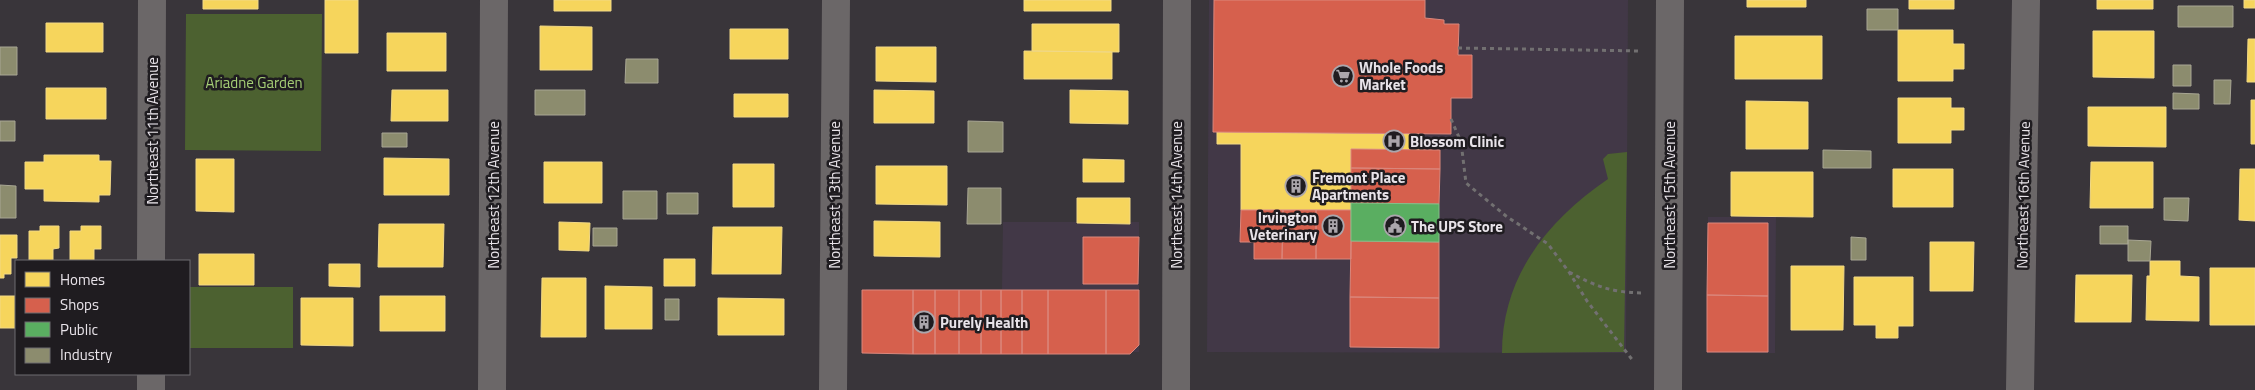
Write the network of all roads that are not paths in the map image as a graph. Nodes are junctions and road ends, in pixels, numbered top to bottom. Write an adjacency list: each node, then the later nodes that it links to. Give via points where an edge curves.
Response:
1 (152, 0): 7 (street, Northeast 11th Avenue)
2 (494, 0): 10 (street, Northeast 12th Avenue)
3 (836, 0): 11 (street, Northeast 13th Avenue)
4 (1177, 0): 12 (street, Northeast 14th Avenue)
5 (1670, 0): 13 (street, Northeast 15th Avenue)
6 (2026, 0): 14 (street, Northeast 16th Avenue)
7 (151, 260)
8 (151, 375): 9 (street)
9 (151, 390)
10 (492, 390)
11 (833, 390)
12 (1176, 390)
13 (1668, 390)
14 (2020, 390)

